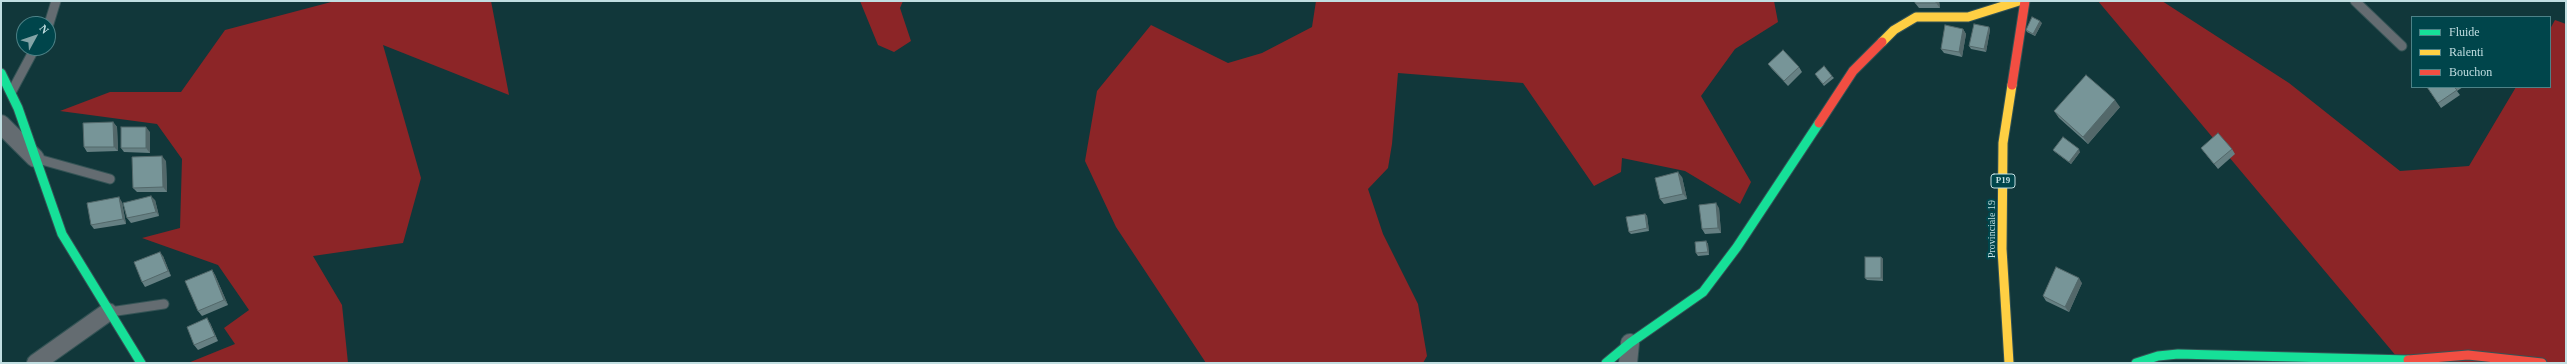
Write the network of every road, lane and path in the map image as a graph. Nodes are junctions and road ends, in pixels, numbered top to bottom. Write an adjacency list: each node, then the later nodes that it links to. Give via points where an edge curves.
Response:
1 (56, 1): 5 (lane)
2 (2019, 1): 15 (street, via 1968,17 1916,17 1889,35 1849,76 1737,247 1703,292)
3 (2025, 1): 20 (street, Provinciale 19 / P19, via 2003,143 2002,249)
4 (2355, 1): 6 (lane)
5 (51, 16)
6 (2402, 46)
7 (31, 56): 9 (lane)
8 (1, 73): 9 (street)
9 (11, 92): 11 (street)
10 (1, 124): 11 (street)
11 (35, 159): 12 (lane); 14 (street, via 62,234)
12 (110, 179)
13 (164, 304): 14 (lane)
14 (108, 312): 16 (street); 17 (street)
15 (1630, 342): 18 (street); 19 (street)
16 (36, 363)
17 (141, 363)
18 (1606, 363)
19 (1628, 363)
20 (2009, 363)
21 (2136, 363): 22 (street, via 2158,356 2178,354 2401,361 2468,355)
22 (2542, 363)

